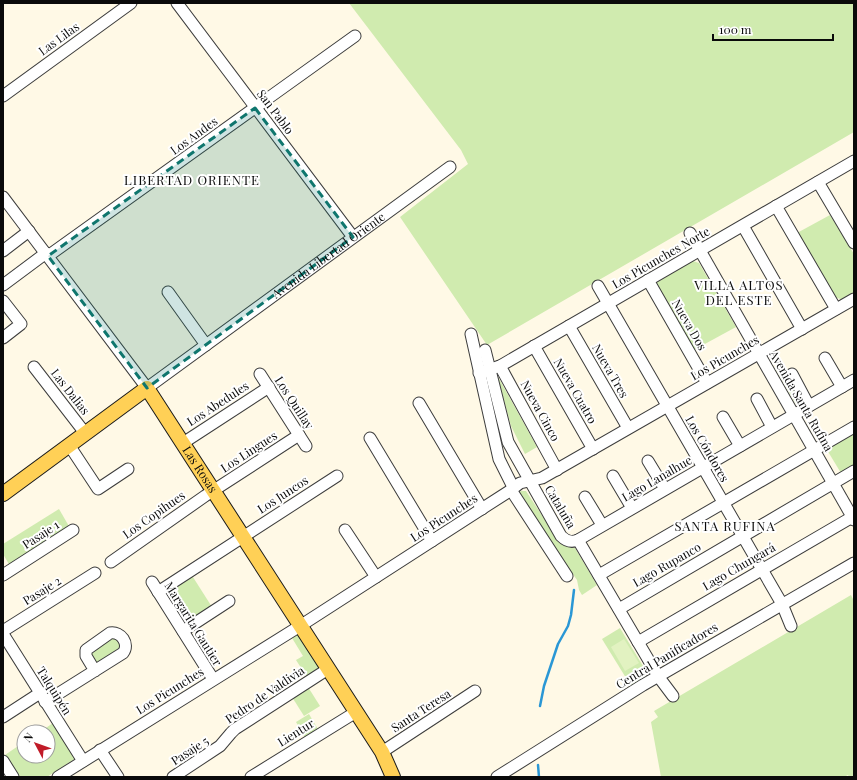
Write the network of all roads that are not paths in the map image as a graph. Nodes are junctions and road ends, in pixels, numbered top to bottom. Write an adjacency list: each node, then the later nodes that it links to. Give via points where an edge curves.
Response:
1 (131, 3): 4 (street, Las Lilas)
2 (177, 3): 5 (street, San Pablo)
3 (354, 36): 5 (street, Los Andes)
4 (3, 96)
5 (255, 108): 14 (street, San Pablo); 18 (street, Los Andes)
6 (853, 164): 8 (street, Los Picunches Norte)
7 (450, 167): 14 (street, Avenida Libertad Oriente)
8 (818, 182): 10 (street, Los Picunches Norte); 15 (street)
9 (3, 197): 12 (street, Las Rosas)
10 (776, 206): 11 (street, Los Picunches Norte); 26 (street)
11 (743, 226): 16 (street, Los Picunches Norte); 28 (street)
12 (29, 231): 17 (street); 18 (street, Las Rosas)
13 (690, 233): 16 (street, Avenida Santa Rufina)
14 (352, 237): 31 (street, Avenida Libertad Oriente)
15 (854, 243)
16 (701, 250): 19 (street, Los Picunches Norte); 34 (street, Avenida Santa Rufina)
17 (3, 251)
18 (47, 255): 20 (street, Los Andes); 44 (street, Las Rosas)
19 (648, 280): 25 (street, Los Picunches Norte); 41 (street, Nueva Dos)
20 (3, 285)
21 (598, 286): 25 (street, Los Cóndores)
22 (168, 292): 31 (street)
23 (854, 299): 26 (street, Los Picunches)
24 (3, 301): 30 (street, via 21,324)
25 (608, 303): 27 (street, Los Picunches Norte); 47 (street, Los Cóndores)
26 (836, 309): 28 (street, Los Picunches)
27 (569, 326): 32 (street, Los Picunches Norte); 53 (street, Nueva Tres)
28 (802, 328): 34 (street, Los Picunches)
29 (471, 334): 37 (street, Cataluña)
30 (3, 338)
31 (206, 345): 44 (street, Avenida Libertad Oriente)
32 (534, 346): 37 (street, Los Picunches Norte); 61 (street, Nueva Cuatro)
33 (485, 350): 37 (street, Cataluña)
34 (759, 353): 41 (street, Los Picunches); 49 (street, Avenida Santa Rufina)
35 (825, 358): 43 (street)
36 (34, 367): 54 (street, Las Dalias)
37 (489, 369): 66 (street, Nueva Cinco); 70 (street, Cataluña, via 508,442); 72 (street, Cataluña, via 499,459)
38 (260, 374): 42 (street, Los Quillay)
39 (792, 374): 48 (street)
40 (854, 380): 43 (street, Lago Lanalhue)
41 (707, 383): 47 (street, Los Picunches)
42 (268, 387): 55 (street, Los Quillay); 57 (street, Los Abedules)
43 (842, 387): 48 (street, Lago Lanalhue)
44 (147, 388): 54 (main road, Avenida Libertad Oriente); 57 (main road, Las Rosas)
45 (757, 399): 51 (street)
46 (419, 403): 79 (street)
47 (667, 406): 53 (street, Los Picunches); 64 (street, Los Cóndores)
48 (809, 406): 49 (street, Lago Lanalhue)
49 (794, 415): 51 (street, Lago Lanalhue); 62 (street, Avenida Santa Rufina)
50 (723, 417): 60 (street)
51 (772, 427): 60 (street, Lago Lanalhue)
52 (854, 427): 62 (street)
53 (628, 428): 61 (street, Los Picunches)
54 (85, 433): 58 (main road, Avenida Libertad Oriente)
55 (300, 435): 59 (street, Los Quillay); 74 (street, Los Lingues)
56 (370, 438): 87 (street)
57 (183, 443): 74 (main road, Las Rosas)
58 (69, 445): 65 (street, via 98,489); 75 (main road, Avenida Libertad Oriente)
59 (306, 446)
60 (740, 446): 64 (street, Lago Lanalhue)
61 (593, 449): 66 (street, Los Picunches)
62 (814, 450): 71 (street, Avenida Santa Rufina); 77 (street)
63 (648, 461): 73 (street)
64 (703, 467): 73 (street, Lago Lanalhue); 77 (street, Los Cóndores)
65 (128, 469)
66 (556, 470): 70 (street, Los Picunches, via 542,478)
67 (854, 472): 71 (street, Lago Rupanco)
68 (337, 476): 85 (street, Los Juncos)
69 (613, 476): 78 (street)
70 (529, 481): 72 (street, Los Picunches, via 520,483); 86 (street, Cataluña, via 561,536 570,542)
71 (833, 483): 80 (street, Avenida Santa Rufina); 84 (street, Lago Rupanco)
72 (512, 489): 79 (street, Los Picunches); 94 (street, Cataluña)
73 (665, 489): 78 (street, Lago Lanalhue)
74 (213, 491): 85 (main road, Las Rosas); 88 (street, Los Copihues)
75 (3, 494)
76 (585, 497): 81 (street)
77 (723, 502): 84 (street, Los Cóndores); 93 (street)
78 (632, 508): 81 (street, Lago Lanalhue)
79 (482, 509): 87 (street, Los Picunches)
80 (853, 517): 90 (street, Lago Chungará)
81 (602, 525): 86 (street, Lago Lanalhue)
82 (73, 530): 92 (street, Pasaje 1)
83 (345, 530): 95 (street)
84 (743, 536): 90 (street, Los Cóndores); 100 (street, Lago Rupanco)
85 (243, 537): 97 (street, Los Juncos); 101 (main road, Las Rosas)
86 (578, 540): 93 (street, Cataluña)
87 (432, 541): 95 (street, Los Picunches)
88 (111, 562)
89 (854, 563): 99 (street, Central Panificadores)
90 (762, 569): 99 (street, Los Cóndores); 106 (street, Lago Chungará)
91 (96, 573): 103 (street, Pasaje 2)
92 (3, 574)
93 (599, 575): 100 (street, Cataluña)
94 (567, 576)
95 (376, 577): 101 (street, Los Picunches)
96 (152, 582): 97 (street, Margarita Gautier)
97 (158, 592): 104 (street, Margarita Gautier)
98 (229, 601): 104 (street)
99 (782, 604): 102 (street, Los Cóndores); 109 (street, Central Panificadores)
100 (619, 609): 106 (street, Cataluña)
101 (300, 626): 107 (main road, Las Rosas); 110 (street, Los Picunches)
102 (791, 626)
103 (3, 631)
104 (182, 631): 110 (street, Margarita Gautier)
105 (3, 634): 113 (street, Talquipén)
106 (638, 642): 109 (street, Cataluña)
107 (328, 669): 114 (main road, Las Rosas); 116 (street, Pedro de Valdivia, via 233,731)
108 (95, 671): 113 (street)
109 (658, 676): 112 (street, Cataluña); 127 (street, Central Panificadores)
110 (213, 679): 117 (street, Los Picunches)
111 (475, 690): 118 (street, Santa Teresa)
112 (673, 696)
113 (42, 697): 115 (street); 120 (street, Talquipén)
114 (356, 712): 118 (main road, Las Rosas); 125 (street, Lientur)
115 (3, 717)
116 (220, 746): 124 (street, Pasaje 5)
117 (100, 750): 120 (street, Los Picunches); 123 (street)
118 (382, 752): 126 (main road, Las Rosas)
119 (3, 761): 121 (street)
120 (83, 761): 122 (street, Los Picunches)
121 (13, 777)
122 (58, 777)
123 (118, 777)
124 (173, 777)
125 (251, 777)
126 (393, 777)
127 (496, 777)

